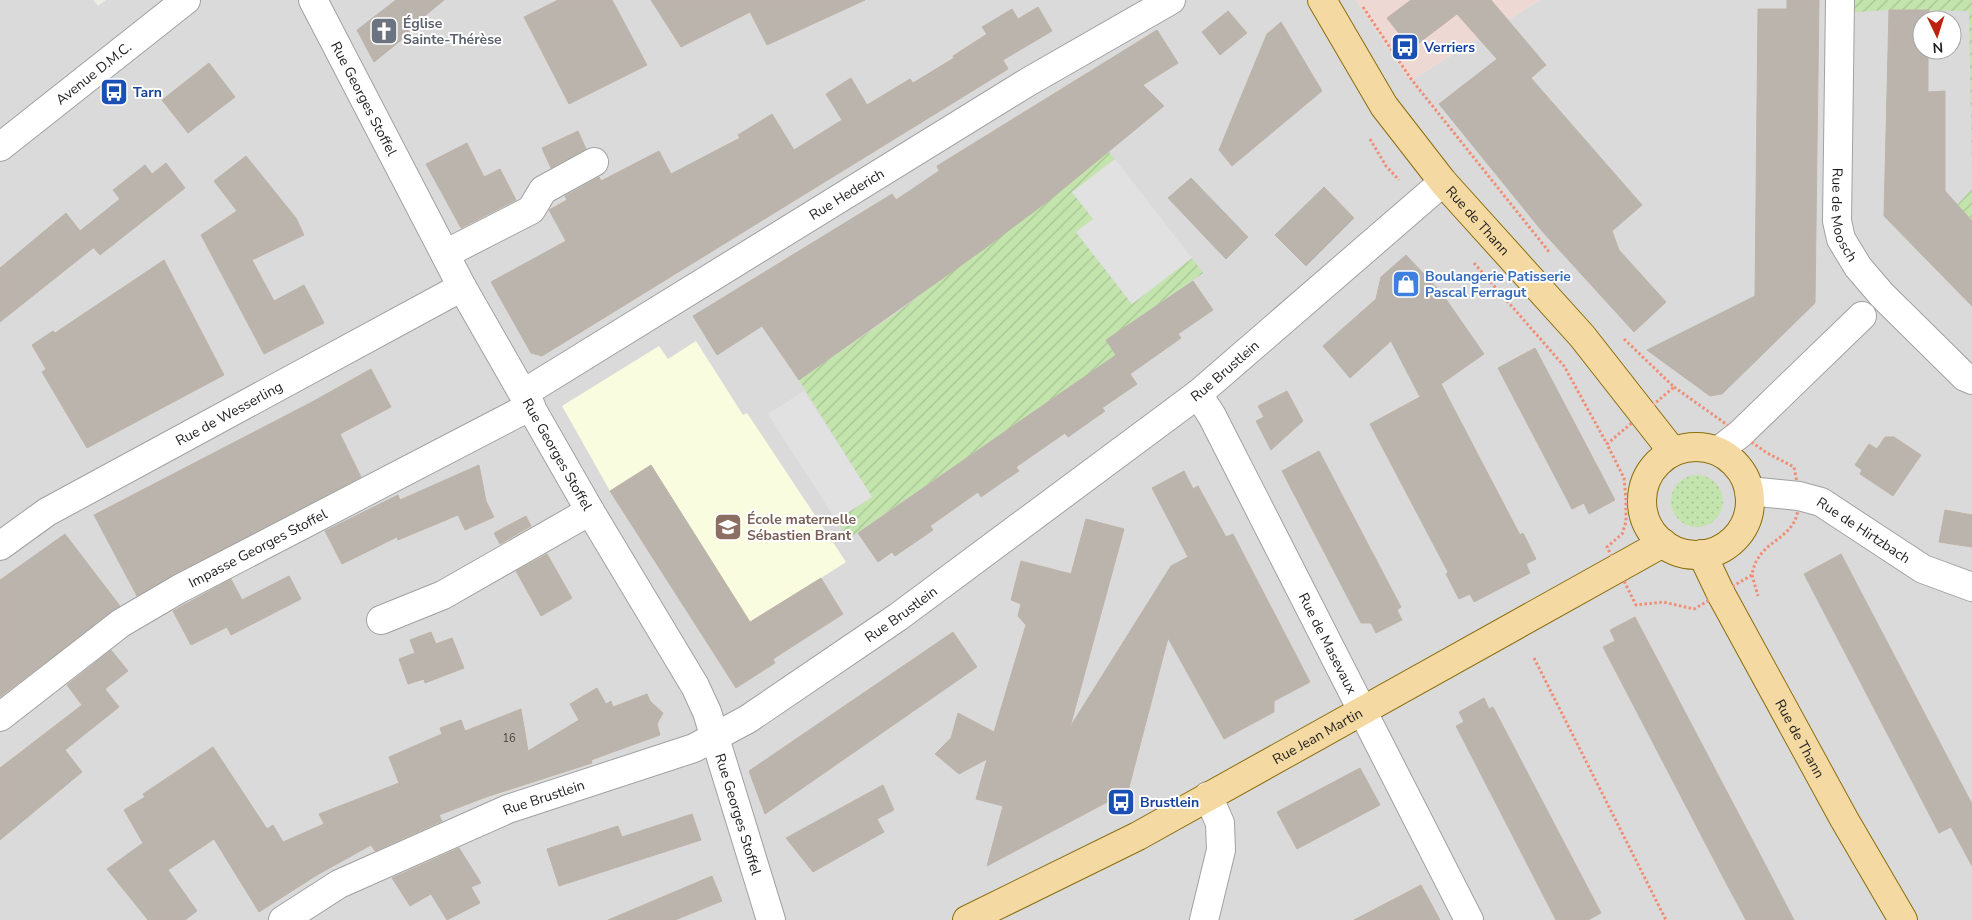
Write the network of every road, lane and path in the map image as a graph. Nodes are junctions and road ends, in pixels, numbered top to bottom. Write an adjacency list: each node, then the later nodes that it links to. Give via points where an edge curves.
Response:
1 (186, 0): 7 (street, Avenue D.M.C.)
2 (313, 0): 10 (street, Rue Georges Stoffel)
3 (1171, 0): 18 (street, Rue Hederich, via 1028,82)
4 (1322, 0): 9 (main road, Rue de Thann, via 1384,106)
5 (1358, 0): 11 (path, via 1411,79)
6 (1840, 0): 15 (street, Rue de Moosch, via 1837,221 1841,239 1858,267 1882,295)
7 (0, 147)
8 (594, 162): 10 (street, via 543,190 530,210)
9 (1443, 182): 17 (street, Rue Brustlein); 19 (main road, Rue de Thann, via 1582,336)
10 (445, 254): 12 (street, Rue Georges Stoffel)
11 (1552, 255)
12 (462, 287): 18 (street, Rue Georges Stoffel); 27 (street, Rue de Wesserling, via 47,512)
13 (1862, 316): 20 (street)
14 (1620, 334): 16 (path)
15 (1972, 380)
16 (1674, 387): 19 (path); 20 (path)
17 (1198, 394): 34 (street, Rue de Masevaux); 36 (street, Rue Brustlein, via 898,617 756,713)
18 (528, 399): 25 (street, Rue Georges Stoffel); 35 (street, Impasse Georges Stoffel, via 121,623)
19 (1644, 414): 22 (main road, Rue de Thann); 29 (path, via 1607,444 1624,478 1626,522 1622,534 1607,547)
20 (1740, 434): 21 (street); 24 (path, via 1794,467)
21 (1718, 451): 22 (main road, via 1695,447); 23 (main road, via 1742,472)
22 (1673, 452): 26 (main road, via 1650,473 1642,498 1647,524)
23 (1750, 491): 24 (street, Rue de Hirtzbach); 28 (main road, via 1749,513 1736,537 1726,546)
24 (1799, 496): 30 (street, Rue de Hirtzbach, via 1832,507 1923,569); 31 (path, via 1797,515 1791,528 1761,552 1753,563 1752,575)
25 (590, 511): 32 (street, via 443,595); 36 (street, Rue Georges Stoffel, via 695,686)
26 (1663, 543): 28 (main road, via 1681,552); 29 (main road, Rue Jean Martin)
27 (0, 546)
28 (1702, 554): 31 (main road, Rue de Thann)
29 (1620, 569): 31 (path, via 1636,605 1663,602 1694,609); 34 (main road, Rue Jean Martin)
30 (1972, 587)
31 (1721, 594): 44 (main road, Rue de Thann)
32 (380, 620)
33 (1534, 658): 43 (path)
34 (1362, 710): 37 (main road, Rue Jean Martin); 42 (street, Rue de Masevaux)
35 (0, 717)
36 (714, 736): 38 (street, Rue Brustlein, via 694,748 508,809 339,884); 39 (street, Rue Georges Stoffel)
37 (1208, 796): 40 (main road, Rue Jean Martin, via 1138,836); 41 (street, via 1220,823 1221,850)
38 (283, 920)
39 (771, 920)
40 (967, 920)
41 (1204, 920)
42 (1469, 920)
43 (1666, 920)
44 (1903, 920)

